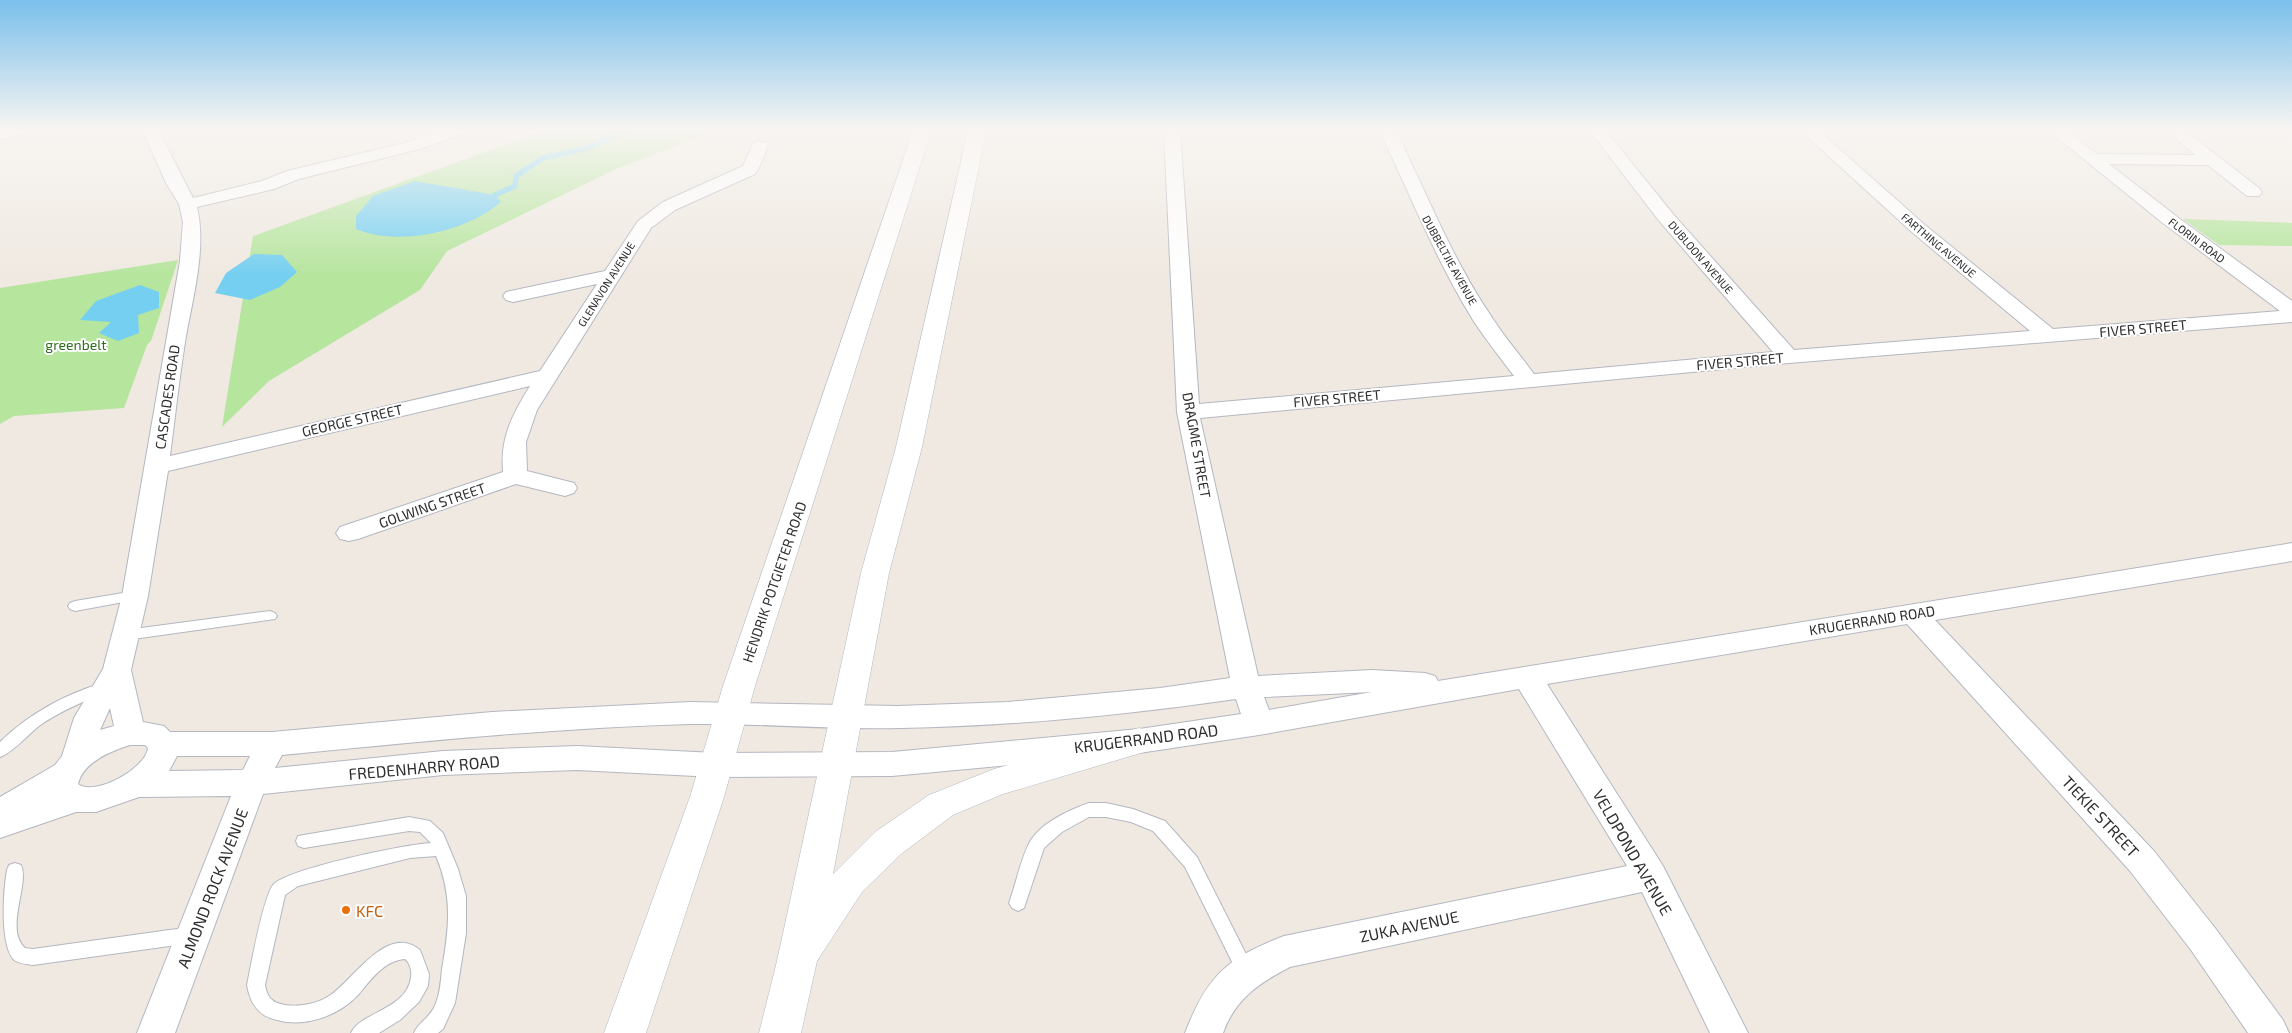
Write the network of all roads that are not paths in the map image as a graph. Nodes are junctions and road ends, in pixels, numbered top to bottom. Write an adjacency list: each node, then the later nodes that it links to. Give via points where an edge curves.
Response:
1 (175, 179): 13 (street, CASCADES ROAD)
2 (282, 179): 13 (street, via 268,185)
3 (728, 179): 14 (street, GLENAVON AVENUE, via 669,206 644,225)
4 (906, 179): 37 (main road, HENDRIK POTGIETER ROAD)
5 (967, 179): 38 (main road, via 909,447 876,573)
6 (1175, 179): 22 (street, DRAGME STREET)
7 (1411, 179): 21 (street, DUBBELTJIE AVENUE, via 1424,212 1483,320)
8 (1635, 179): 19 (street, DUBLOON AVENUE)
9 (1864, 179): 18 (street, FARTHING AVENUE)
10 (2119, 179): 16 (street, FLORIN ROAD)
11 (2236, 179): 12 (street)
12 (2252, 192)
13 (185, 200): 23 (street, CASCADES ROAD, via 192,222 189,261)
14 (612, 275): 15 (street); 20 (street, GLENAVON AVENUE)
15 (513, 296)
16 (2292, 310)
17 (2292, 316): 18 (street, FIVER STREET)
18 (2047, 335): 19 (street, FIVER STREET)
19 (1789, 357): 21 (street, FIVER STREET)
20 (547, 376): 23 (street, GEORGE STREET); 24 (street, GLENAVON AVENUE, via 516,430)
21 (1528, 380): 22 (street, FIVER STREET)
22 (1188, 412): 35 (street, DRAGME STREET)
23 (157, 466): 28 (street, CASCADES ROAD)
24 (514, 476): 25 (street); 26 (street, GOLWING STREET)
25 (565, 488)
26 (349, 533)
27 (2292, 552): 30 (street, KRUGERRAND ROAD)
28 (135, 596): 29 (lane); 32 (street, CASCADES ROAD)
29 (76, 606)
30 (1913, 613): 33 (street, KRUGERRAND ROAD); 67 (street, TIEKIE STREET, via 2142,860)
31 (270, 616): 32 (lane)
32 (126, 635): 34 (street, CASCADES ROAD)
33 (1527, 677): 36 (street, KRUGERRAND ROAD); 55 (street, VELDPOND AVENUE)
34 (114, 680): 40 (street, CASCADES ROAD); 44 (lane, via 32,722); 47 (street, CASCADES ROAD, via 89,718)
35 (1246, 686): 36 (street, KRUGERRAND ROAD, via 1372,681 1418,683); 38 (street, KRUGERRAND ROAD, via 1160,699 1008,713 898,718); 39 (street, DRAGME STREET)
36 (1452, 689): 39 (street, KRUGERRAND ROAD)
37 (732, 713): 38 (street, KRUGERRAND ROAD); 43 (street, via 492,724); 46 (main road, HENDRIK POTGIETER ROAD)
38 (847, 715): 45 (main road)
39 (1259, 723): 41 (street, KRUGERRAND ROAD)
40 (130, 732): 42 (street, via 152,734); 47 (street, via 101,742)
41 (1139, 741): 45 (street, KRUGERRAND ROAD, via 892,764); 58 (main road, via 994,783 941,805 888,843 849,881)
42 (163, 744): 43 (street); 48 (street, via 161,756 151,771)
43 (272, 744): 49 (street, ALMOND ROCK AVENUE)
44 (0, 751)
45 (838, 764): 46 (street, KRUGERRAND ROAD); 58 (main road)
46 (715, 765): 49 (street, FREDENHARRY ROAD, via 577,758 443,763); 63 (main road, HENDRIK POTGIETER ROAD, via 707,797)
47 (72, 777): 48 (street, via 92,800 113,795); 50 (street); 51 (street)
48 (134, 784): 49 (street, FREDENHARRY ROAD)
49 (252, 784): 57 (street, ALMOND ROCK AVENUE)
50 (0, 813)
51 (0, 825)
52 (304, 841): 53 (lane, via 409,824 424,826 437,838)
53 (442, 849): 61 (lane, via 410,852 293,880 279,890 256,985 256,995 267,1009 277,1013 305,1013 325,1008 346,994 373,963 400,952 415,955 421,978 407,1004 392,1017); 62 (lane, via 457,896 457,933 446,1003 436,1023)
54 (15, 870): 57 (lane, via 7,932 9,943 21,955 33,957)
55 (1652, 876): 59 (street, ZUKA AVENUE, via 1284,952); 66 (street, VELDPOND AVENUE)
56 (1018, 903): 59 (lane, via 1037,844 1056,827 1090,810 1133,816 1159,826 1191,862)
57 (193, 934): 60 (street, ALMOND ROCK AVENUE)
58 (797, 961): 64 (main road)
59 (1246, 972): 65 (street, ZUKA AVENUE, via 1229,985 1210,1013)
60 (156, 1033)
61 (360, 1033)
62 (423, 1033)
63 (625, 1033)
64 (780, 1033)
65 (1204, 1033)
66 (1729, 1033)
67 (2270, 1033)

